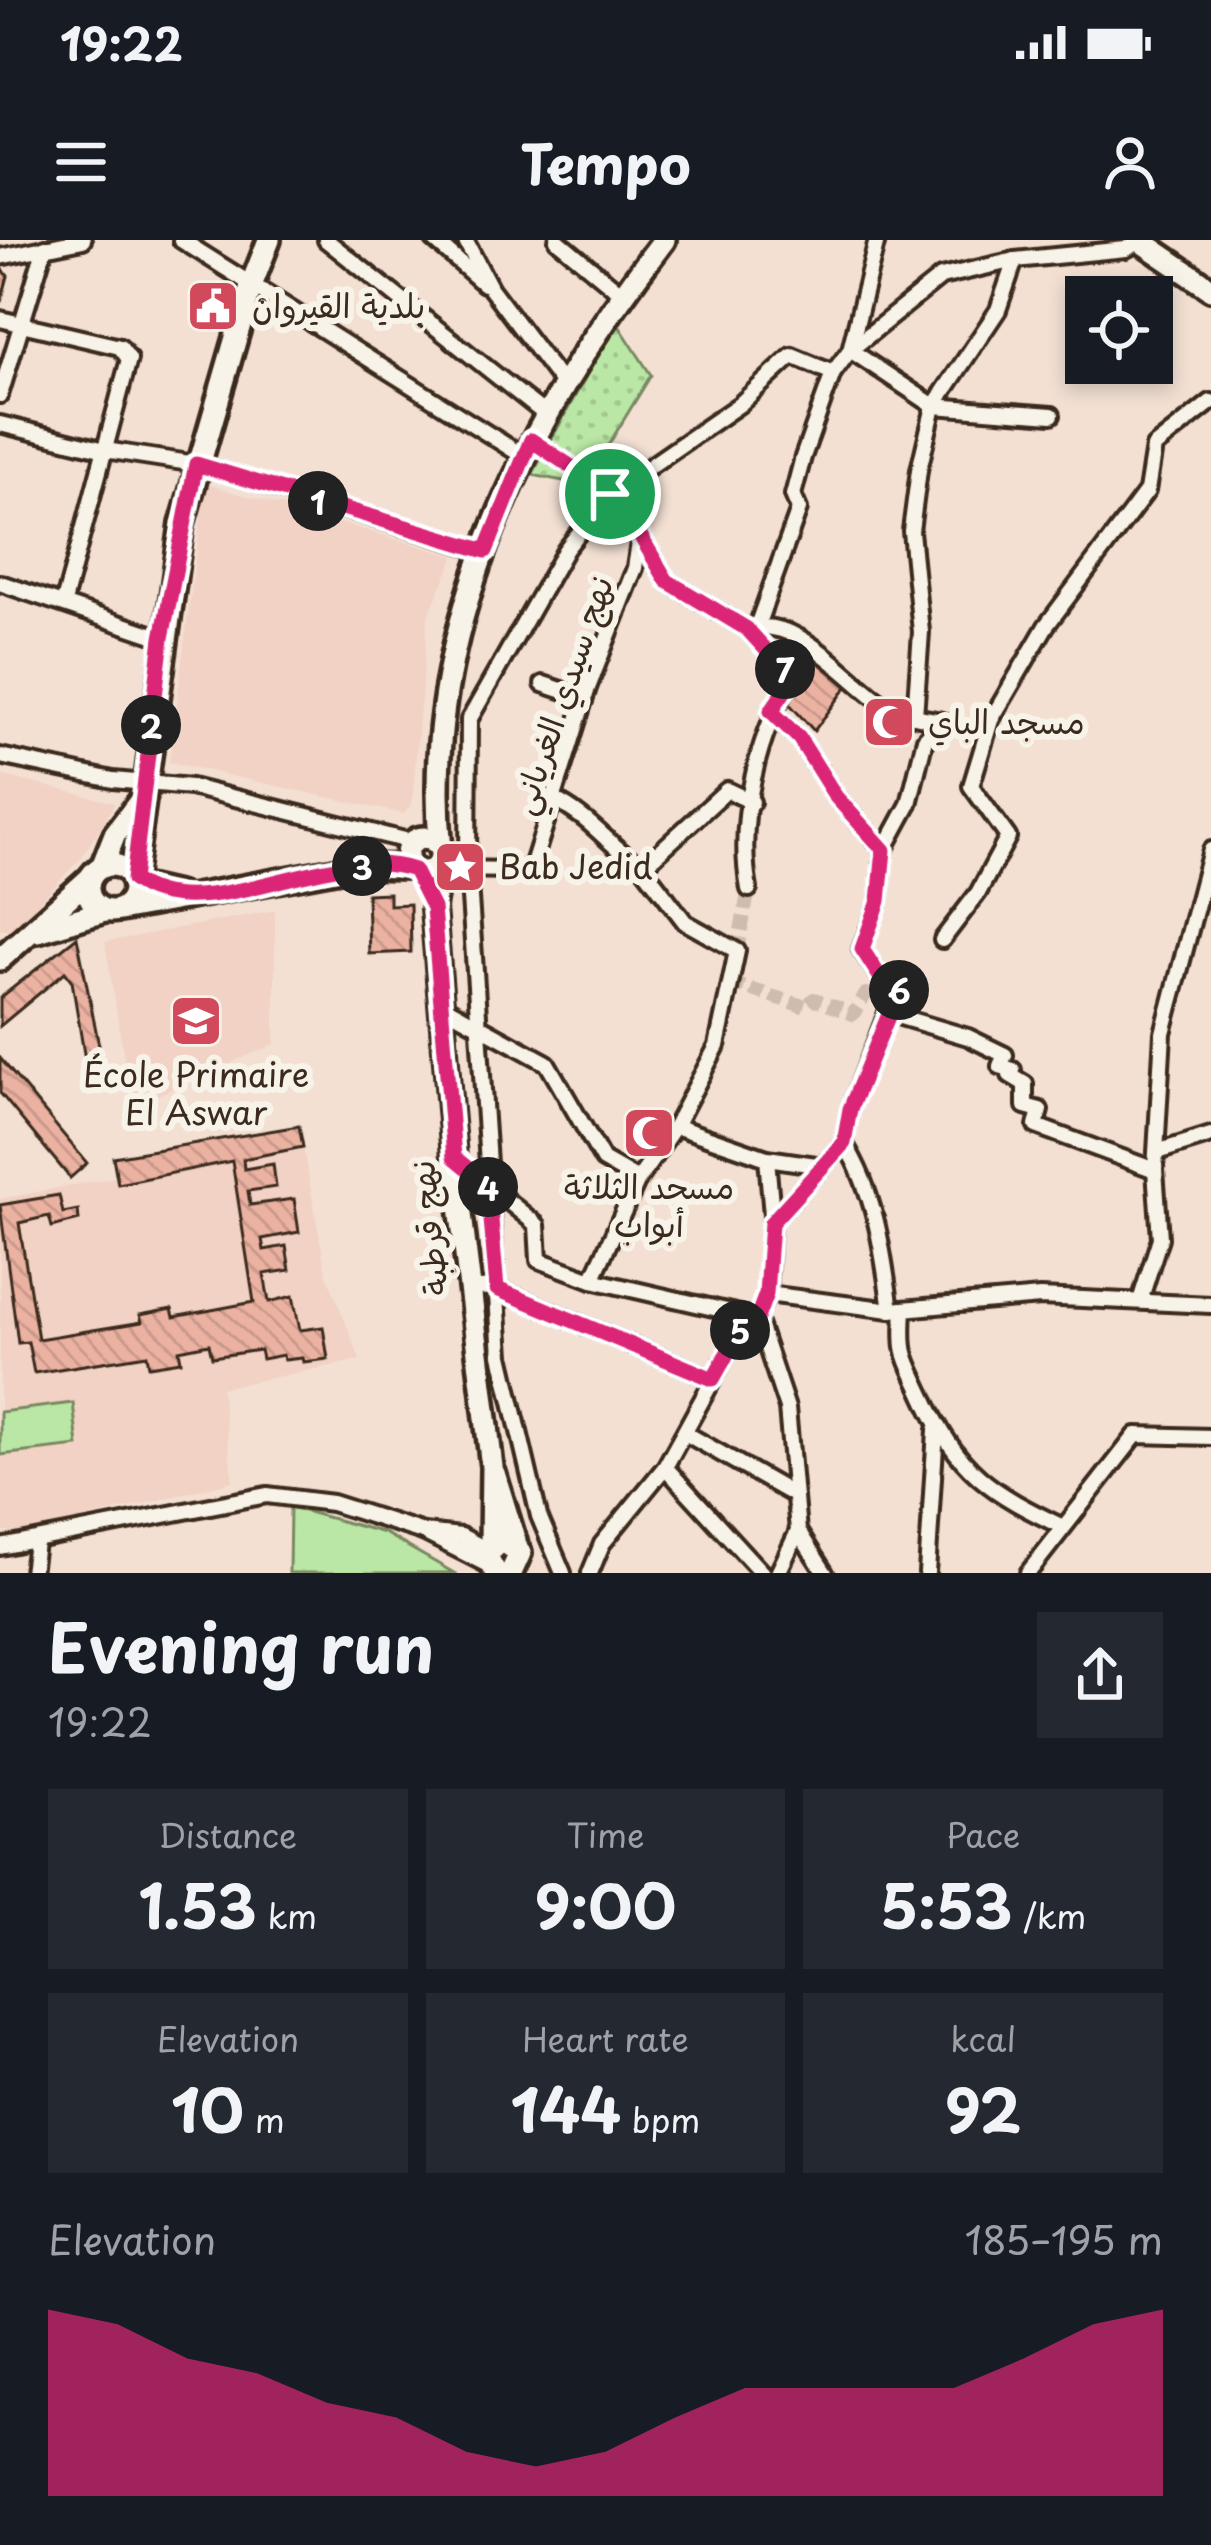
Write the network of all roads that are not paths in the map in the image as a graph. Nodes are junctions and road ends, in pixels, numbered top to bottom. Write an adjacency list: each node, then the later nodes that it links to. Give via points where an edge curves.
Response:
1 (83, 240): 11 (street)
2 (181, 240): 14 (street)
3 (269, 240): 14 (street)
4 (326, 240): 26 (street)
5 (434, 240): 15 (street)
6 (465, 240): 15 (street)
7 (556, 240): 17 (street)
8 (664, 240): 17 (street)
9 (877, 240): 20 (street)
10 (1140, 240): 13 (street, via 1126,249); 16 (street)
11 (45, 247): 12 (street); 19 (street)
12 (0, 256)
13 (1015, 260): 20 (street, via 941,277); 25 (street, via 998,310)
14 (251, 286): 29 (street); 31 (street)
15 (490, 289): 22 (street)
16 (1211, 289)
17 (622, 294): 22 (street)
18 (0, 319): 19 (street)
19 (24, 324): 23 (street); 30 (street, via 126,352 128,376)
20 (850, 350): 21 (street); 25 (street)
21 (833, 373): 32 (street, via 792,356 740,404); 37 (street, via 793,495 799,509)
22 (562, 384): 26 (street)
23 (0, 395)
24 (1211, 402): 61 (street, via 1154,447 1147,491 1046,626 992,720 971,786 1009,837)
25 (934, 406): 27 (street); 42 (street, via 911,531 922,632)
26 (546, 415): 29 (street)
27 (1052, 415)
28 (0, 424): 30 (street)
29 (527, 448): 32 (street); 34 (street)
30 (105, 450): 31 (street); 36 (street)
31 (196, 464): 34 (street); 38 (street)
32 (610, 494): 33 (street); 53 (street, via 566,548 469,720)
33 (640, 536): 37 (street, via 667,581); 40 (street, نهج سيدي الغرياني)
34 (486, 551): 44 (street, via 442,688)
35 (0, 583): 36 (street)
36 (64, 602): 38 (street)
37 (752, 627): 41 (street, via 799,676); 42 (street, via 816,646 892,709)
38 (162, 638): 45 (street)
39 (543, 684): 40 (street)
40 (585, 698): 46 (street, نهج سيدي الغرياني)
41 (771, 711): 47 (street); 48 (street)
42 (915, 716): 48 (street, via 942,721 925,739 909,804)
43 (0, 756): 45 (street)
44 (434, 784): 50 (street); 51 (street)
45 (142, 790): 50 (street); 54 (street); 55 (street)
46 (554, 799): 52 (street); 53 (street, نهج سيدي الغرياني, via 530,870)
47 (752, 802): 52 (street, via 727,790); 56 (street, via 743,856)
48 (884, 850): 64 (street, via 879,901 862,949 884,983 899,990)
49 (1211, 850): 69 (street, via 1163,1033)
50 (412, 853): 51 (street, via 434,869); 57 (street); 58 (street)
51 (441, 859): 53 (street); 58 (street)
52 (643, 867): 66 (street, via 685,922 737,951 717,1046)
53 (468, 868): 65 (street)
54 (96, 872): 55 (street, via 117,866); 59 (street, via 90,898); 60 (street)
55 (134, 882): 57 (street); 59 (street, via 130,902)
56 (749, 889)
57 (189, 897): 59 (street)
58 (433, 908): 63 (street, نهج قرطبة)
59 (112, 910): 60 (street)
60 (32, 933): 62 (street)
61 (942, 940)
62 (0, 959)
63 (441, 1005): 65 (street); 70 (street, نهج قرطبة)
64 (887, 1013): 68 (street); 73 (street, via 1005,1055 1000,1066 1025,1084 1025,1106 1040,1110 1036,1126)
65 (479, 1027): 74 (street, via 547,1063 603,1160); 75 (street)
66 (675, 1126): 71 (street); 74 (street)
67 (1211, 1135): 69 (street)
68 (844, 1143): 72 (street); 83 (street, via 860,1168)
69 (1157, 1152): 73 (street)
70 (454, 1157): 75 (street); 78 (street, نهج قرطبة)
71 (766, 1158): 72 (street); 76 (street)
72 (823, 1166): 76 (street)
73 (1154, 1171): 81 (street, via 1160,1238)
74 (638, 1180): 77 (street)
75 (488, 1185): 77 (street, via 537,1225 539,1260); 79 (street)
76 (771, 1223): 80 (street)
77 (592, 1280): 84 (street)
78 (469, 1289): 79 (street); 89 (street, نهج قرطبة)
79 (497, 1289): 85 (street); 99 (street, via 507,1378 539,1516)
80 (766, 1294): 83 (street); 84 (street)
81 (1140, 1301): 82 (street); 83 (street, via 1040,1297)
82 (1211, 1305)
83 (898, 1310): 86 (street, via 903,1360)
84 (752, 1319): 85 (street); 91 (street, via 787,1408)
85 (713, 1379): 87 (street)
86 (936, 1430): 92 (street, via 984,1485); 104 (street)
87 (686, 1433): 90 (street); 91 (street)
88 (1211, 1437): 92 (street, via 1136,1435)
89 (492, 1467): 96 (street, نهج قرطبة); 97 (street, نهج قرطبة)
90 (665, 1467): 100 (street, via 602,1544); 101 (street)
91 (792, 1494): 93 (street)
92 (1063, 1527): 105 (street)
93 (798, 1531): 102 (street); 103 (street)
94 (36, 1543): 95 (street); 96 (street, via 267,1495 461,1536); 98 (street)
95 (0, 1547)
96 (492, 1563): 97 (street, via 508,1541)
97 (517, 1565)
98 (32, 1573)
99 (563, 1573)
100 (590, 1573)
101 (762, 1573)
102 (778, 1573)
103 (825, 1573)
104 (927, 1573)
105 (1028, 1573)

